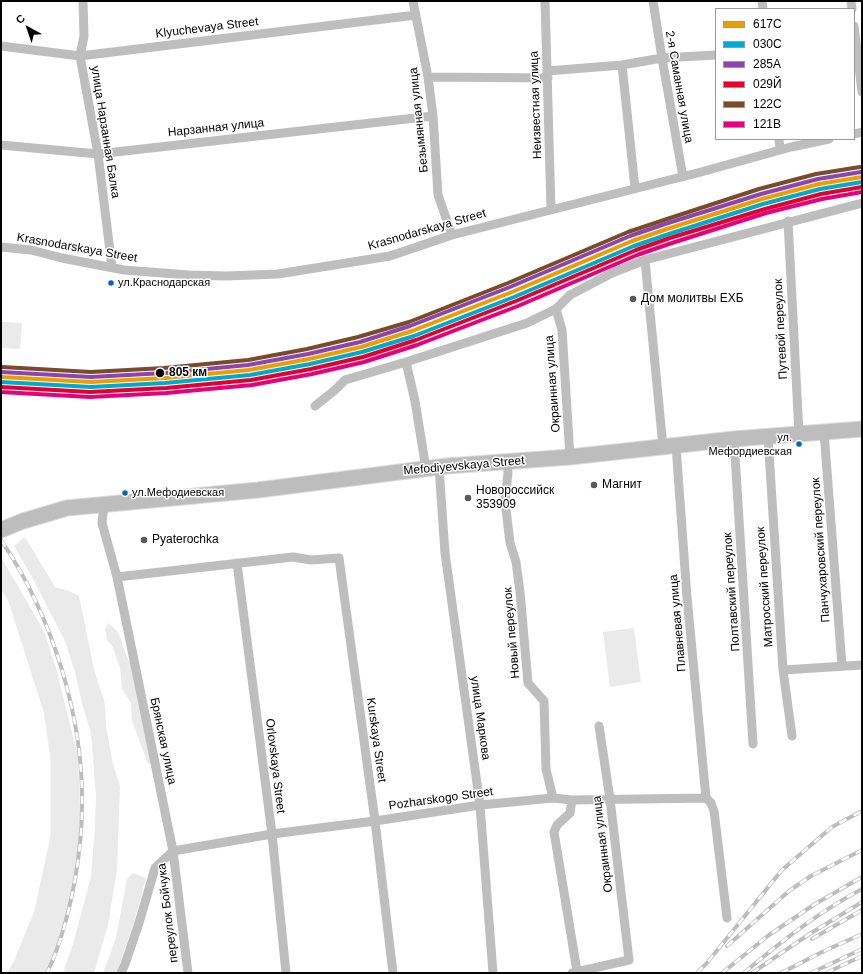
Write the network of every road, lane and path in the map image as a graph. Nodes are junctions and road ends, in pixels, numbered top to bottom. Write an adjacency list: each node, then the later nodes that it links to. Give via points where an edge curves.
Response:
1 (83, 1): 10 (street, улица Нарзанная Балка, via 84,36)
2 (412, 1): 5 (street, Безымянная улица)
3 (545, 1): 13 (street, Неизвестная улица)
4 (653, 1): 11 (street, 2-я Саманная улица)
5 (416, 15): 10 (street, Klyuchevaya Street); 14 (street, Безымянная улица)
6 (855, 31): 7 (street)
7 (858, 45): 15 (street)
8 (1, 46): 10 (street, Klyuchevaya Street)
9 (715, 54): 11 (street)
10 (80, 56): 21 (street, улица Нарзанная Балка)
11 (662, 58): 12 (street); 22 (street, 2-я Саманная улица)
12 (622, 66): 13 (street); 23 (street)
13 (547, 75): 14 (street); 25 (street, Неизвестная улица)
14 (428, 77): 16 (street, Безымянная улица)
15 (862, 92)
16 (433, 116): 21 (street, Нарзанная улица); 27 (street, Безымянная улица, via 438,195)
17 (779, 140): 20 (street)
18 (824, 140): 20 (street, Krasnodarskaya Street)
19 (1, 145): 21 (street, Нарзанная улица)
20 (780, 150): 22 (street, Krasnodarskaya Street)
21 (98, 154): 30 (street, улица Нарзанная Балка)
22 (683, 177): 23 (street, Krasnodarskaya Street)
23 (635, 188): 25 (street, Krasnodarskaya Street)
24 (862, 203): 26 (street)
25 (551, 209): 27 (street, Krasnodarskaya Street)
26 (788, 221): 29 (street); 36 (street, Путевой переулок)
27 (452, 235): 30 (street, Krasnodarskaya Street, via 390,256 278,274 190,275)
28 (1, 247): 30 (street, Krasnodarskaya Street, via 31,250)
29 (646, 260): 31 (street, via 612,273 570,295); 39 (street, Плавневая улица)
30 (112, 267)
31 (556, 309): 32 (street, via 527,323); 40 (street, Окраинная улица, via 562,330)
32 (406, 362): 33 (street, via 345,380); 42 (street, улица Маркова)
33 (316, 406)
34 (862, 429): 35 (main road, Mefodiyevskaya Street)
35 (824, 432): 36 (main road, Mefodiyevskaya Street); 48 (street, Панчухаровский переулок)
36 (799, 434): 37 (main road, Mefodiyevskaya Street)
37 (768, 437): 38 (main road, Mefodiyevskaya Street); 49 (street, Матросский переулок)
38 (734, 439): 39 (main road, Mefodiyevskaya Street); 52 (street, Полтавский переулок)
39 (669, 447): 40 (main road, Mefodiyevskaya Street); 56 (street, Плавневая улица)
40 (570, 457): 41 (main road, Mefodiyevskaya Street)
41 (507, 461): 42 (main road, Mefodiyevskaya Street); 53 (street, Новый переулок, via 505,501 520,592 528,683 544,701 546,769)
42 (433, 468): 43 (main road, Mefodiyevskaya Street, via 258,490); 57 (street, улица Маркова)
43 (104, 504): 44 (main road, Mefodiyevskaya Street, via 67,508); 46 (street, Брянская улица, via 102,523)
44 (1, 530)
45 (236, 562): 46 (street); 58 (street, Kurskaya Street, via 293,557 311,560 339,558); 59 (street, Orlovskaya Street)
46 (117, 577): 60 (street, Брянская улица)
47 (862, 665): 48 (street)
48 (842, 666): 49 (street)
49 (783, 670): 51 (street, Матросский переулок)
50 (599, 726): 54 (street, Окраинная улица)
51 (792, 736)
52 (753, 744)
53 (553, 798): 55 (street, Pozharskogo Street); 57 (street, Pozharskogo Street)
54 (610, 799): 55 (street, Pozharskogo Street); 56 (street, Pozharskogo Street); 62 (street, Окраинная улица, via 630,960)
55 (572, 800): 62 (street, via 570,813 557,825 554,832)
56 (709, 801): 61 (street, Плавневая улица, via 714,811)
57 (480, 805): 58 (street, Pozharskogo Street); 67 (street, улица Маркова)
58 (375, 821): 59 (street, Pozharskogo Street); 66 (street, Kurskaya Street)
59 (272, 834): 60 (street, Pozharskogo Street); 65 (street, Orlovskaya Street)
60 (173, 851): 63 (street, via 155,868); 64 (street, переулок Бойчука)
61 (727, 918)
62 (574, 972)
63 (121, 973)
64 (188, 973)
65 (286, 973)
66 (393, 973)
67 (493, 973)

